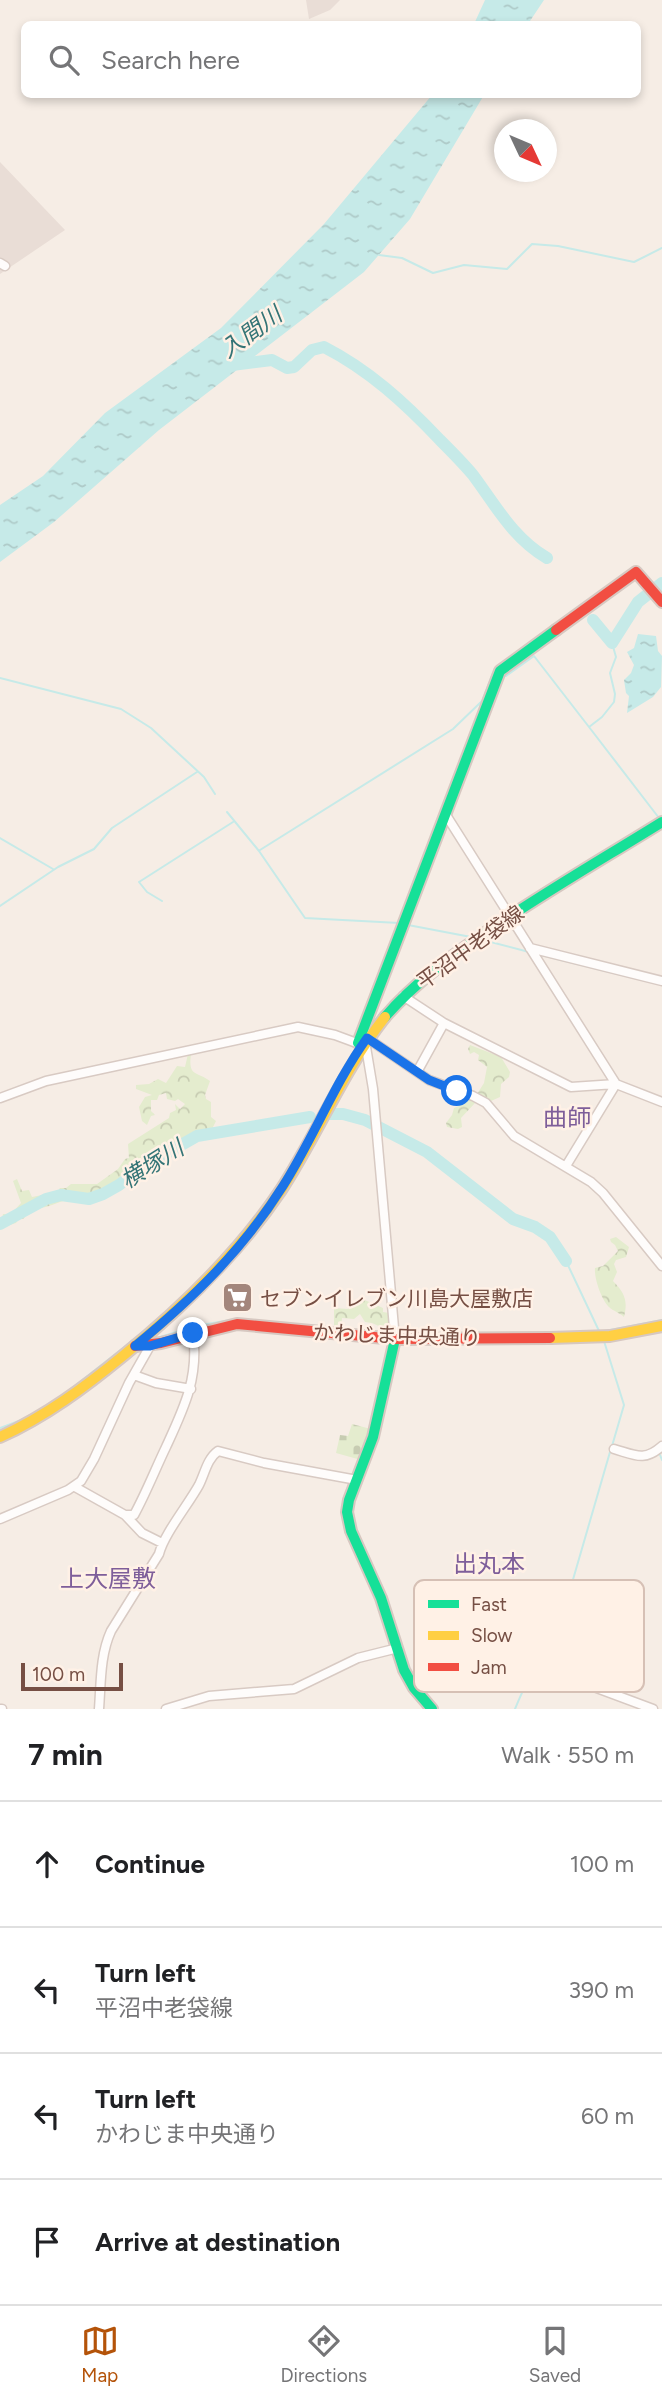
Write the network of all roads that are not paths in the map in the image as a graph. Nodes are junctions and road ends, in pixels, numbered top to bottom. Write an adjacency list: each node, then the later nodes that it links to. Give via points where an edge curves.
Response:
1 (662, 602): 2 (street, via 636,572 500,671)
2 (446, 815): 4 (street); 9 (street)
3 (662, 822): 4 (street, 平沼中老袋線)
4 (510, 916): 5 (street); 7 (street, 平沼中老袋線)
5 (530, 947): 6 (street); 11 (street)
6 (662, 981)
7 (403, 996): 8 (street); 9 (street, 平沼中老袋線)
8 (444, 1023): 10 (street); 11 (street, via 571,1087)
9 (363, 1042): 10 (street); 12 (street, via 298,1027 46,1080); 18 (street, via 373,1089); 19 (street, 平沼中老袋線, via 258,1223 223,1267)
10 (417, 1072): 14 (street, via 486,1104 514,1136)
11 (616, 1084): 13 (street); 14 (street)
12 (0, 1098)
13 (662, 1102)
14 (566, 1166): 15 (street, via 603,1193)
15 (662, 1266)
16 (662, 1326): 18 (street, かわじま中央通り, via 583,1338)
17 (193, 1333): 18 (street, かわじま中央通り, via 248,1324); 20 (street, かわじま中央通り); 22 (street)
18 (395, 1339): 26 (street, via 373,1437)
19 (135, 1346): 20 (street, かわじま中央通り); 23 (street, 平沼中老袋線, via 55,1408)
20 (150, 1346): 21 (street)
21 (134, 1375): 22 (street); 27 (street, via 94,1460)
22 (191, 1389): 28 (street, via 142,1500 134,1515)
23 (0, 1437)
24 (662, 1446): 25 (street, via 642,1457)
25 (614, 1449)
26 (357, 1480): 30 (street, via 218,1451); 31 (street, via 347,1512 351,1531)
27 (75, 1486): 28 (street); 29 (street)
28 (125, 1516): 30 (street, via 142,1533)
29 (0, 1519)
30 (162, 1543): 37 (street, via 105,1643)
31 (398, 1648): 32 (street); 36 (street, via 358,1658 294,1689)
32 (412, 1684): 33 (street)
33 (414, 1686)
34 (418, 1692): 40 (street)
35 (607, 1692): 41 (street)
36 (196, 1699): 38 (street); 39 (street)
37 (99, 1709)
38 (166, 1709)
39 (199, 1709)
40 (432, 1709)
41 (653, 1709)

